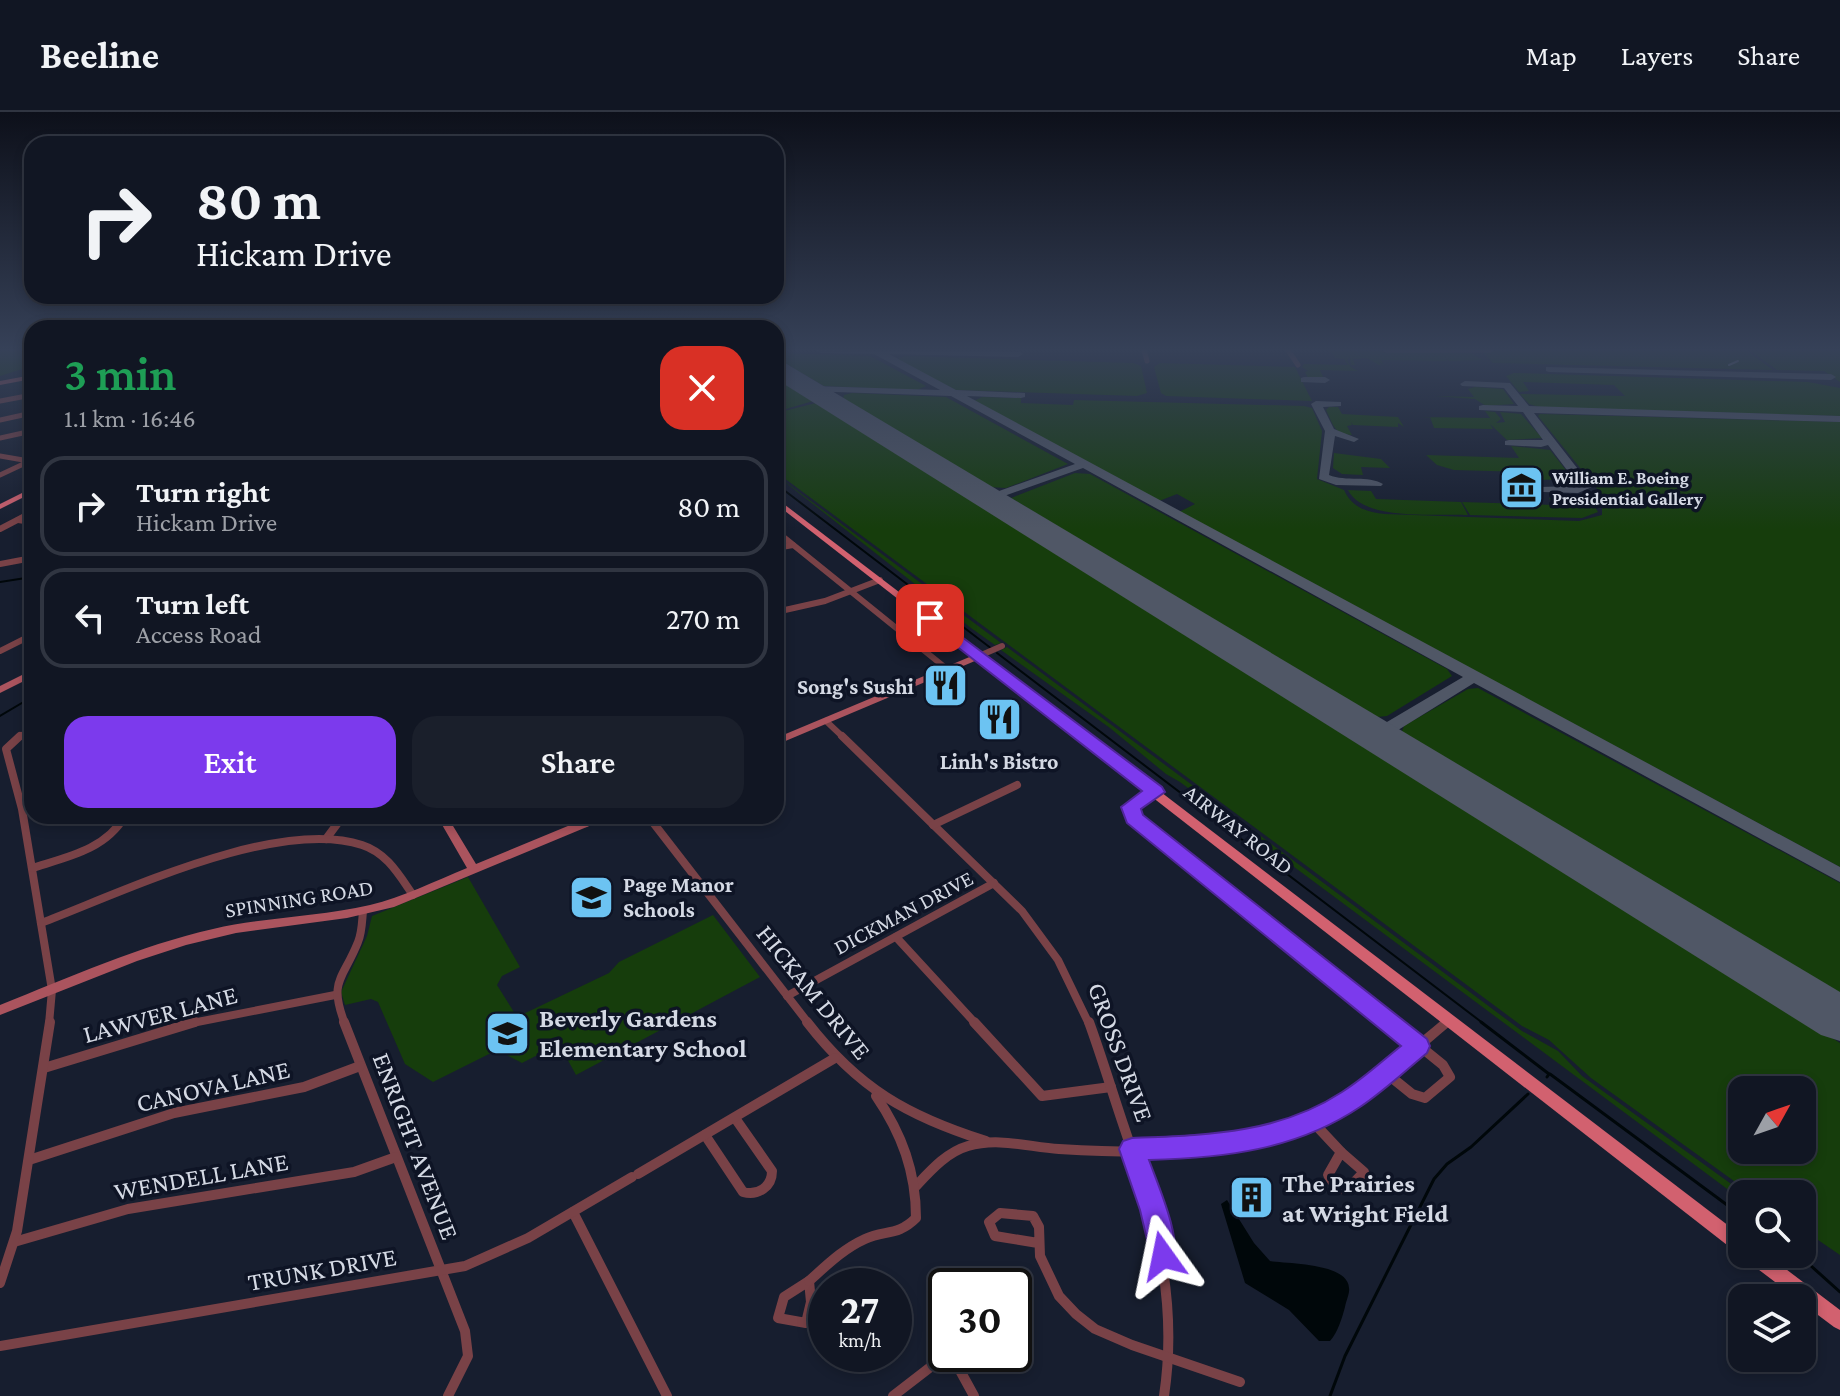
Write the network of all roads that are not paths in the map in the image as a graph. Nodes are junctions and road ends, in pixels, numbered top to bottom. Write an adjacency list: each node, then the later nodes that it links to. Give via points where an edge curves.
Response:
1 (24, 415): 2 (street)
2 (0, 420)
3 (24, 433): 4 (street)
4 (0, 438)
5 (0, 456): 6 (street)
6 (24, 460)
7 (24, 464): 8 (street)
8 (0, 475)
9 (24, 492): 10 (main road)
10 (0, 504)
11 (784, 506): 21 (main road, AIRWAY ROAD)
12 (24, 517): 13 (street)
13 (18, 520): 14 (street); 15 (street)
14 (24, 521)
15 (0, 529)
16 (784, 538): 17 (street)
17 (793, 545): 18 (street); 22 (street)
18 (784, 547)
19 (24, 560): 20 (street)
20 (0, 564)
21 (880, 580): 22 (street); 27 (main road, AIRWAY ROAD)
22 (851, 591): 23 (street); 28 (street)
23 (784, 610)
24 (24, 639): 26 (street)
25 (997, 648): 27 (street)
26 (0, 651)
27 (979, 656): 28 (street); 35 (main road, AIRWAY ROAD)
28 (947, 669): 31 (street)
29 (24, 677): 30 (street)
30 (0, 690)
31 (826, 721): 33 (street); 43 (street, GROSS DRIVE)
32 (24, 734): 36 (street, via 6,749)
33 (784, 736)
34 (1017, 785): 43 (street)
35 (1155, 792): 56 (main road, AIRWAY ROAD); 57 (street, via 1131,807 1134,818)
36 (24, 821)
37 (25, 824): 45 (street)
38 (120, 824): 45 (street, via 100,842)
39 (337, 824): 44 (street)
40 (447, 824): 46 (street)
41 (572, 824): 46 (street, SPINNING ROAD)
42 (654, 824): 54 (street, HICKAM DRIVE)
43 (933, 825): 47 (street, GROSS DRIVE)
44 (326, 839): 48 (street, via 359,844 382,855 400,870); 50 (street, via 285,839 239,849)
45 (32, 868): 50 (street)
46 (474, 870): 48 (street, SPINNING ROAD)
47 (994, 883): 51 (street, DICKMAN DRIVE); 62 (street, GROSS DRIVE, via 1038,930 1070,978)
48 (413, 895): 49 (street, SPINNING ROAD)
49 (363, 911): 52 (street, SPINNING ROAD, via 211,933); 53 (street, via 359,940)
50 (41, 923): 52 (street)
51 (896, 937): 54 (street, DICKMAN DRIVE); 62 (street, via 1042,1096)
52 (52, 990): 55 (street, SPINNING ROAD); 60 (street)
53 (335, 995): 59 (street, ENRIGHT AVENUE); 60 (street, LAWVER LANE, via 209,1019)
54 (787, 996): 58 (street, HICKAM DRIVE)
55 (0, 1010)
56 (1451, 1020): 57 (street, HICKAM DRIVE); 74 (main road, AIRWAY ROAD)
57 (1418, 1046): 61 (street, HICKAM DRIVE); 61 (street, via 1450,1073 1431,1096 1412,1094)
58 (835, 1058): 63 (street, HICKAM DRIVE); 64 (street, TRUNK DRIVE)
59 (360, 1066): 70 (street, ENRIGHT AVENUE); 71 (street, CANOVA LANE, via 304,1087 174,1113)
60 (44, 1068): 71 (street)
61 (1386, 1073): 65 (street, HICKAM DRIVE)
62 (1111, 1087): 68 (street, GROSS DRIVE)
63 (872, 1091): 67 (street, HICKAM DRIVE, via 916,1116); 72 (street, via 898,1130)
64 (735, 1118): 66 (street, TRUNK DRIVE); 66 (street, via 772,1171 764,1189 743,1192)
65 (1312, 1121): 68 (street, HICKAM DRIVE, via 1216,1147); 69 (street)
66 (705, 1135): 73 (street, TRUNK DRIVE)
67 (988, 1142): 68 (street, HICKAM DRIVE, via 1060,1150); 72 (street, HICKAM DRIVE, via 952,1153)
68 (1132, 1149): 83 (street, GROSS DRIVE, via 1160,1237)
69 (1341, 1152)
70 (396, 1157): 75 (street, WENDELL LANE, via 354,1172 128,1209); 79 (street, ENRIGHT AVENUE)
71 (29, 1160): 75 (street)
72 (916, 1186): 77 (street, via 911,1226 857,1242)
73 (573, 1212): 79 (street, TRUNK DRIVE, via 482,1259); 87 (street)
74 (1728, 1235)
75 (14, 1242): 80 (street)
76 (1038, 1243): 83 (street, via 1059,1296 1076,1314 1095,1329)
77 (820, 1268)
78 (1770, 1268): 81 (main road)
79 (441, 1271): 82 (street, TRUNK DRIVE); 88 (street, ENRIGHT AVENUE, via 468,1343 463,1373)
80 (0, 1283)
81 (1840, 1321)
82 (0, 1346)
83 (1169, 1357): 86 (street); 91 (street, GROSS DRIVE)
84 (928, 1369): 89 (street)
85 (961, 1372): 90 (street)
86 (1240, 1382)
87 (666, 1395)
88 (448, 1396)
89 (893, 1396)
90 (974, 1396)
91 (1164, 1396)

